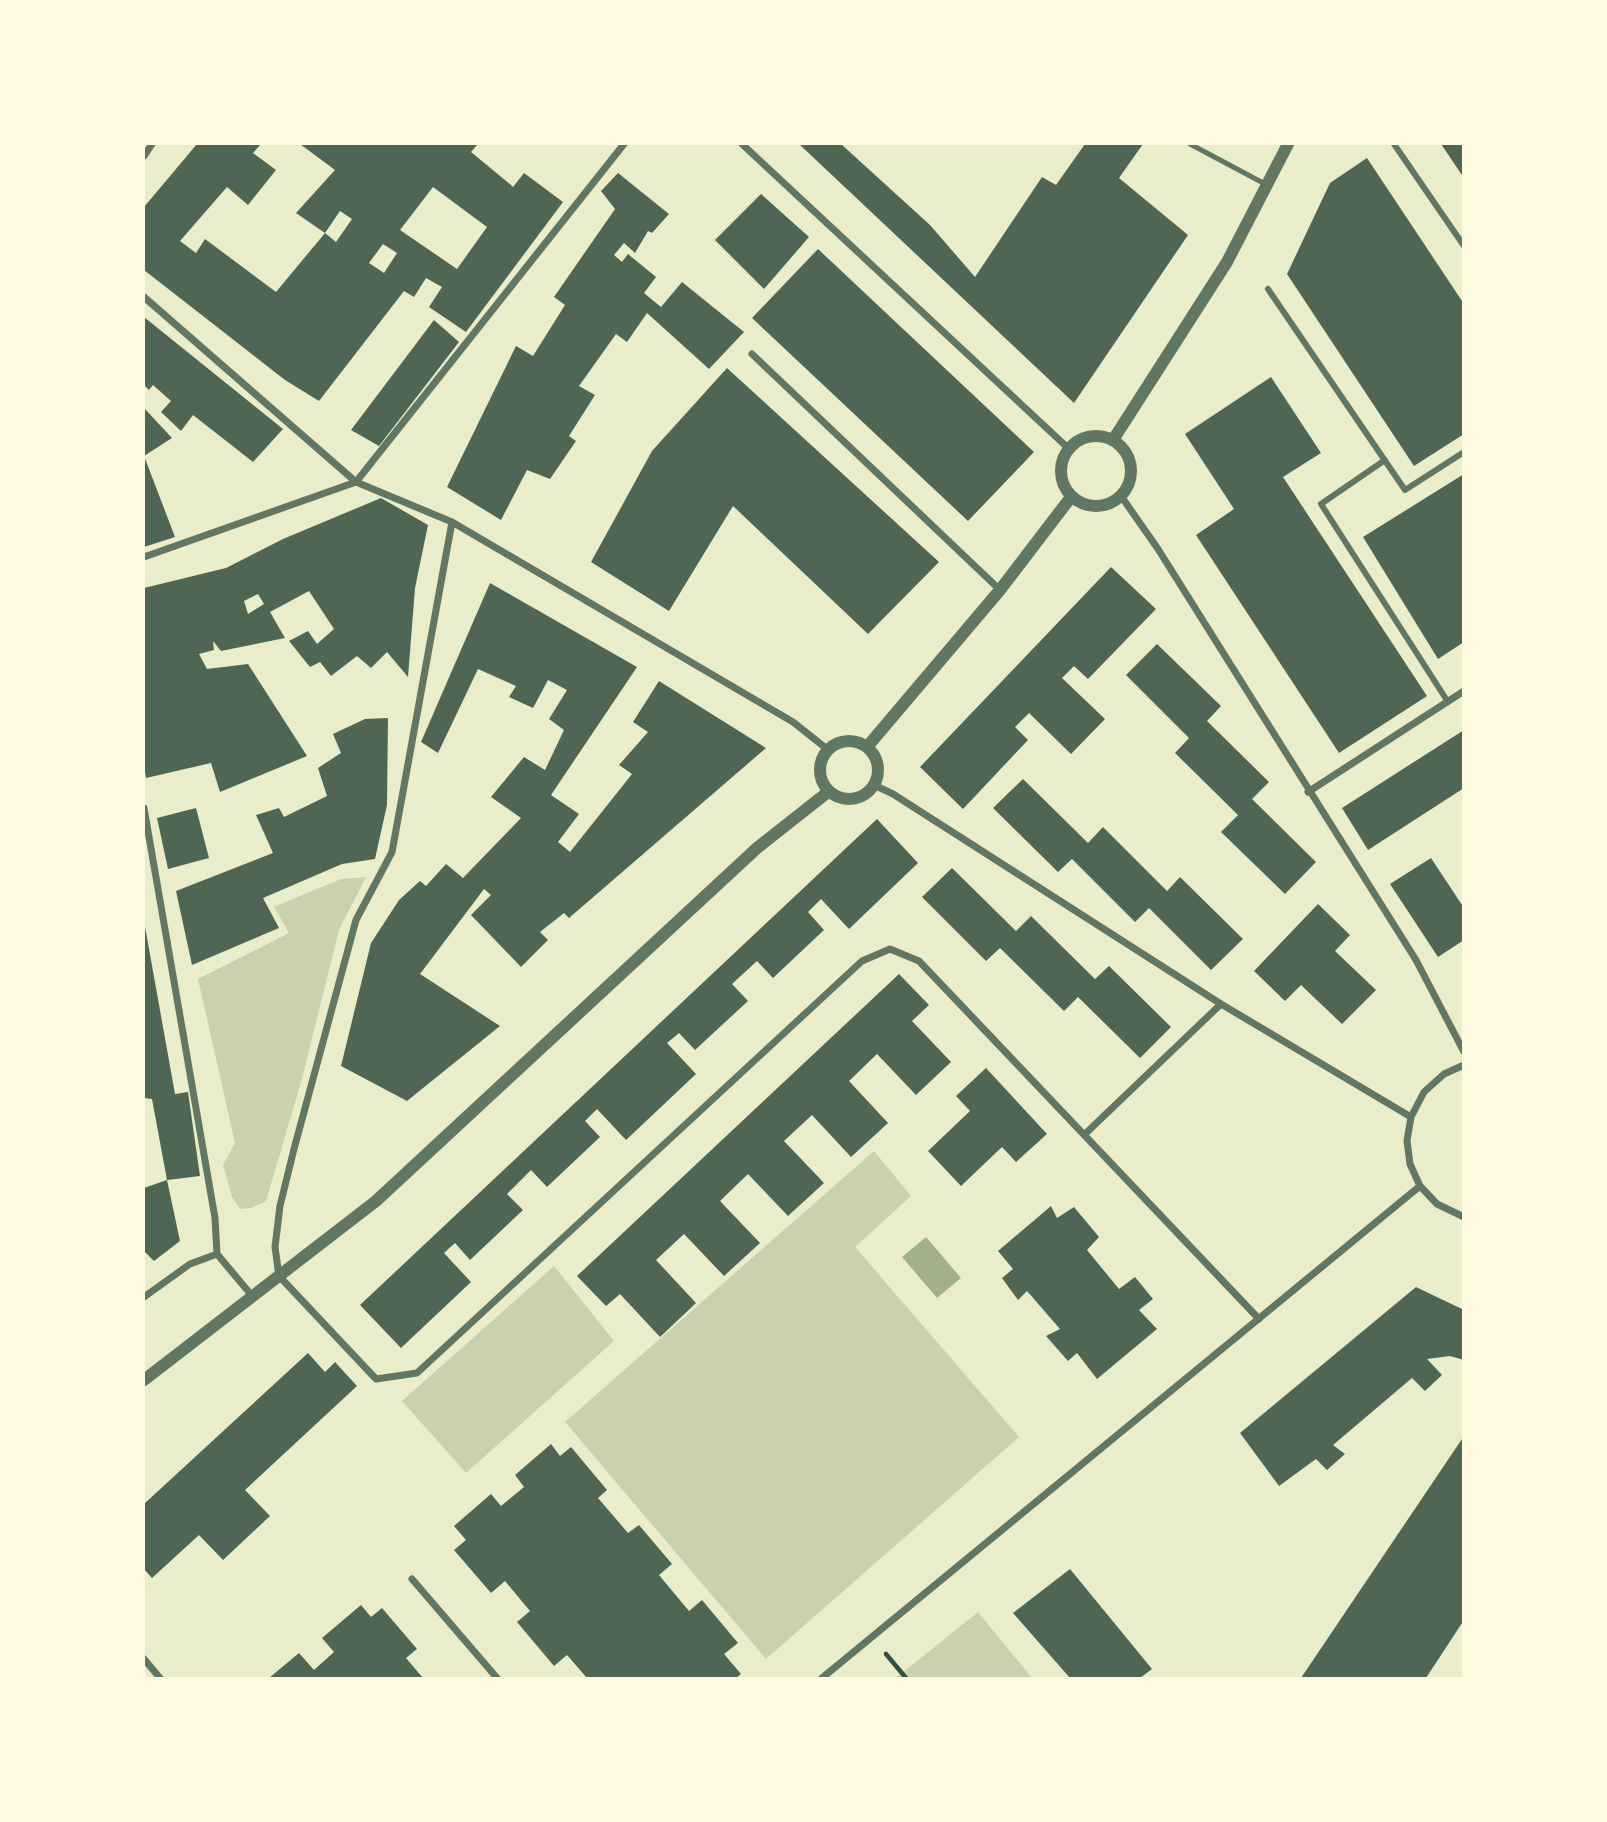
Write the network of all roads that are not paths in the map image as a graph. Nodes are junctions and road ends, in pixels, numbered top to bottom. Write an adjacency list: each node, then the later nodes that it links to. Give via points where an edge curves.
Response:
1 (152, 144): 7 (street)
2 (624, 144): 17 (street)
3 (742, 144): 14 (street)
4 (1189, 144): 8 (lane)
5 (1288, 144): 8 (street)
6 (1394, 144): 9 (street)
7 (144, 156)
8 (1268, 186): 13 (street, via 1227,262)
9 (1464, 246)
10 (1268, 289): 16 (street)
11 (144, 297): 17 (street)
12 (752, 354): 22 (street)
13 (1113, 440): 14 (street, via 1097,436); 18 (street, via 1125,451 1130,466 1129,482)
14 (1069, 448): 19 (street, via 1061,464 1061,482)
15 (1464, 452): 16 (street, via 1405,490)
16 (1385, 460): 24 (street, via 1321,504)
17 (356, 482): 20 (street); 21 (street)
18 (1121, 496): 19 (street, via 1105,505 1087,505); 29 (street)
19 (1071, 497): 22 (street)
20 (452, 522): 26 (street, via 793,722); 41 (street, via 392,852 356,920 294,1149 275,1247)
21 (144, 557)
22 (1000, 590): 25 (street)
23 (1464, 691): 24 (street)
24 (1447, 702): 29 (street)
25 (867, 747): 26 (street, via 847,741); 27 (street, via 876,758)
26 (827, 749): 28 (street, via 820,763 820,779)
27 (874, 785): 28 (street, via 861,797 844,799); 33 (street)
28 (828, 792): 41 (street, via 757,848 376,1201)
29 (1308, 792): 34 (street, via 1416,960)
30 (144, 808): 31 (street)
31 (153, 856): 32 (street); 40 (street, via 215,1218)
32 (144, 859)
33 (1221, 1004): 36 (street); 37 (street)
34 (1464, 1052)
35 (1464, 1065): 36 (street, via 1444,1074 1424,1092)
36 (1411, 1117): 38 (street, via 1407,1141 1410,1164)
37 (1085, 1134): 41 (street, via 919,961 890,949 862,961 417,1373 376,1379); 44 (street)
38 (1420, 1186): 39 (street, via 1437,1204); 44 (street)
39 (1464, 1217)
40 (217, 1254): 42 (street, via 190,1264); 43 (street)
41 (279, 1276): 43 (street)
42 (144, 1297)
43 (253, 1297): 45 (street)
44 (1259, 1319): 50 (street)
45 (144, 1380)
46 (412, 1579): 49 (street)
47 (144, 1659): 48 (street)
48 (160, 1678)
49 (497, 1678)
50 (822, 1678)

